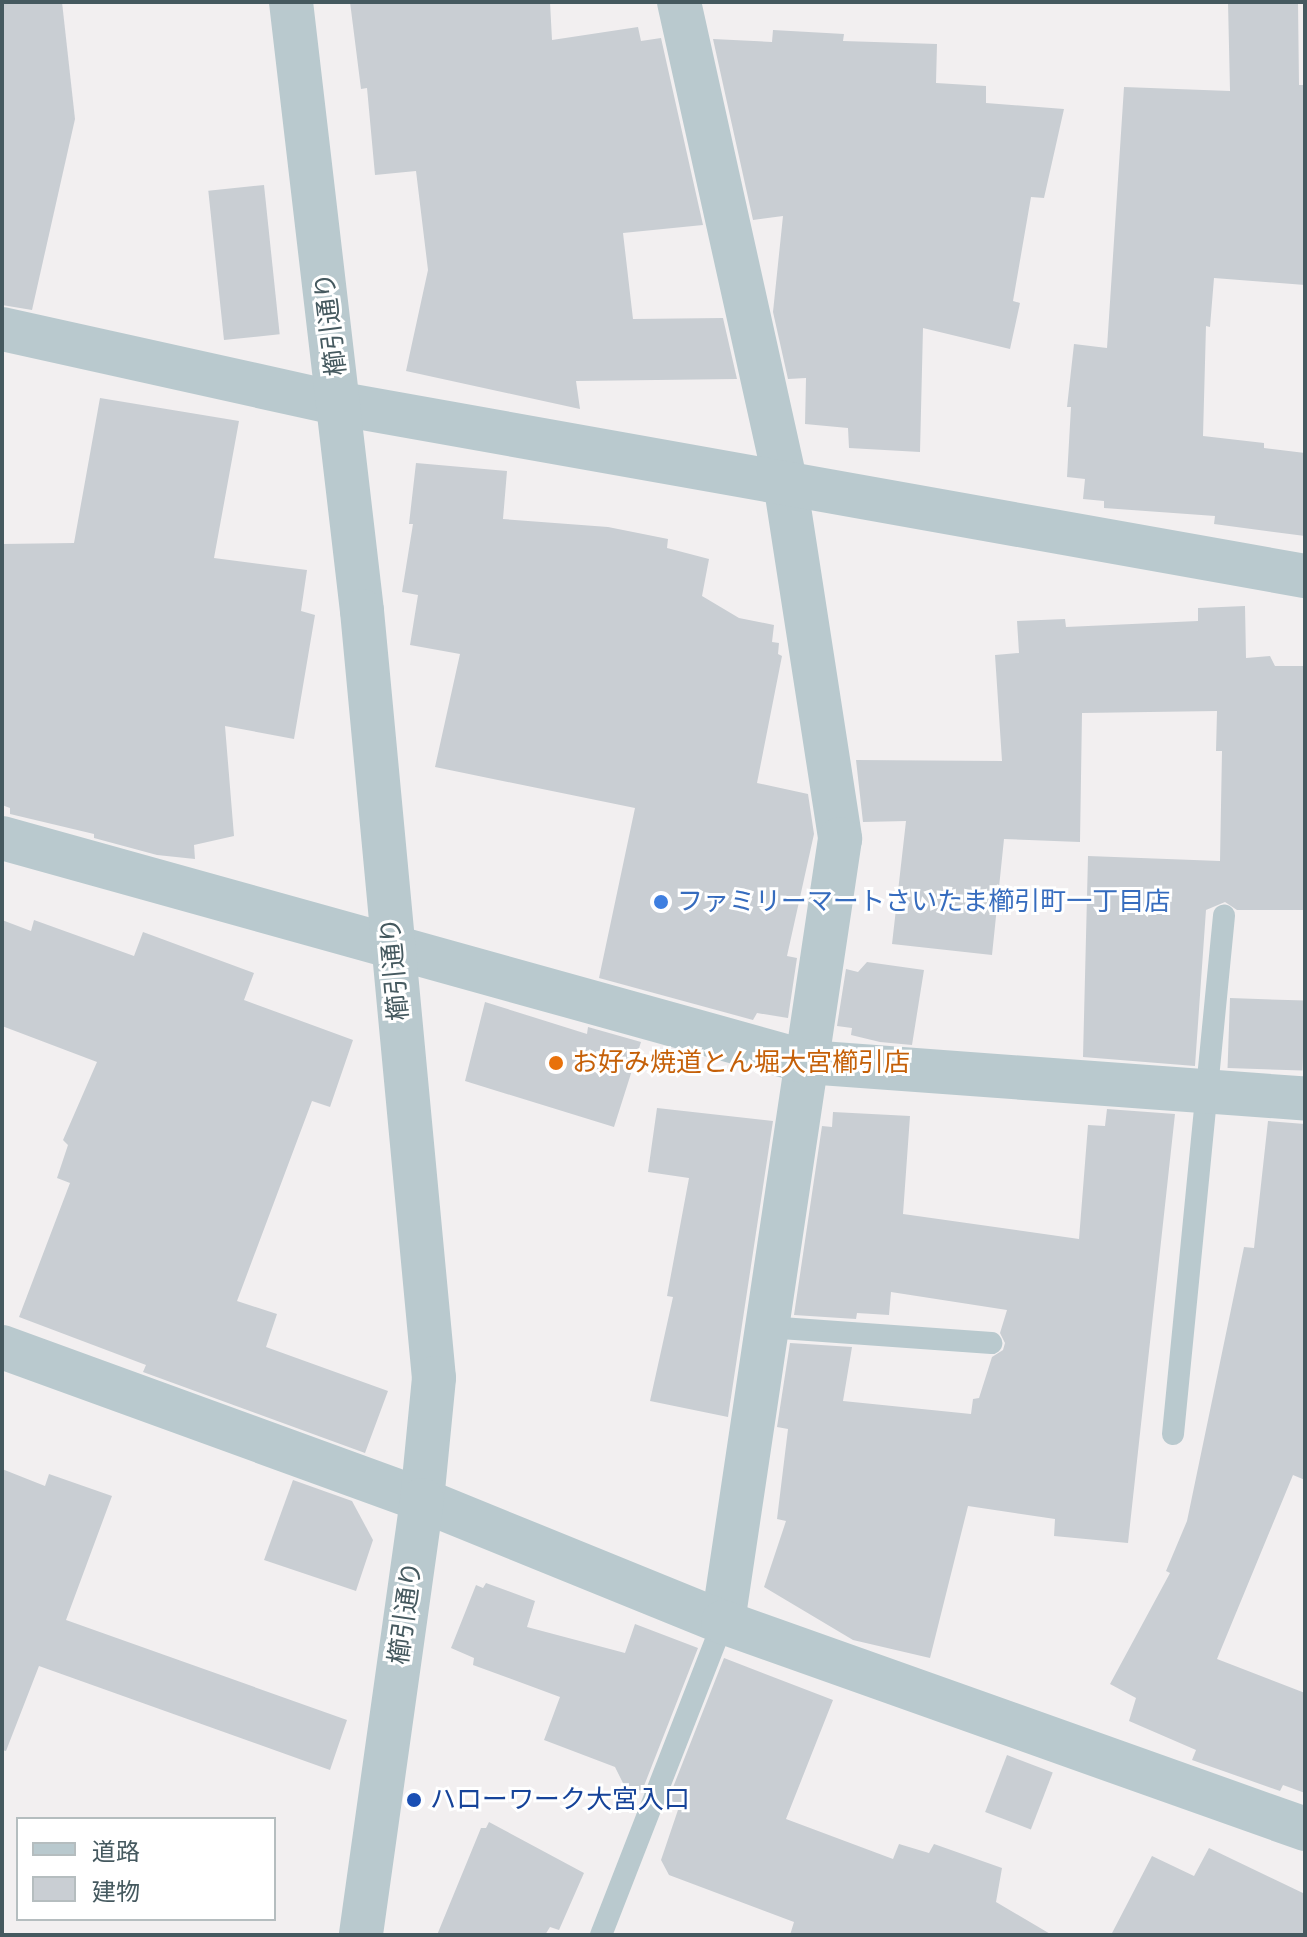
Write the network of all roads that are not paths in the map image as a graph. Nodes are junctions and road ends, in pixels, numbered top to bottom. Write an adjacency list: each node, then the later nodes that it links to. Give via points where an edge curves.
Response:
1 (291, 2): 4 (street, 櫛引通り)
2 (679, 2): 5 (street)
3 (2, 329): 4 (street)
4 (341, 404): 5 (street); 9 (street, 櫛引通り)
5 (785, 482): 6 (street); 10 (street, via 840,839)
6 (1305, 576)
7 (2, 838): 9 (street)
8 (1224, 916): 11 (lane)
9 (393, 948): 10 (street); 17 (street, 櫛引通り, via 434,1378)
10 (807, 1062): 11 (street); 13 (street)
11 (1204, 1092): 12 (street); 16 (lane)
12 (1305, 1099)
13 (767, 1327): 14 (lane); 18 (street)
14 (991, 1343)
15 (2, 1347): 17 (street)
16 (1173, 1434)
17 (422, 1500): 18 (street); 20 (street, 櫛引通り)
18 (723, 1622): 19 (street); 21 (lane)
19 (1305, 1829)
20 (361, 1935)
21 (601, 1935)

